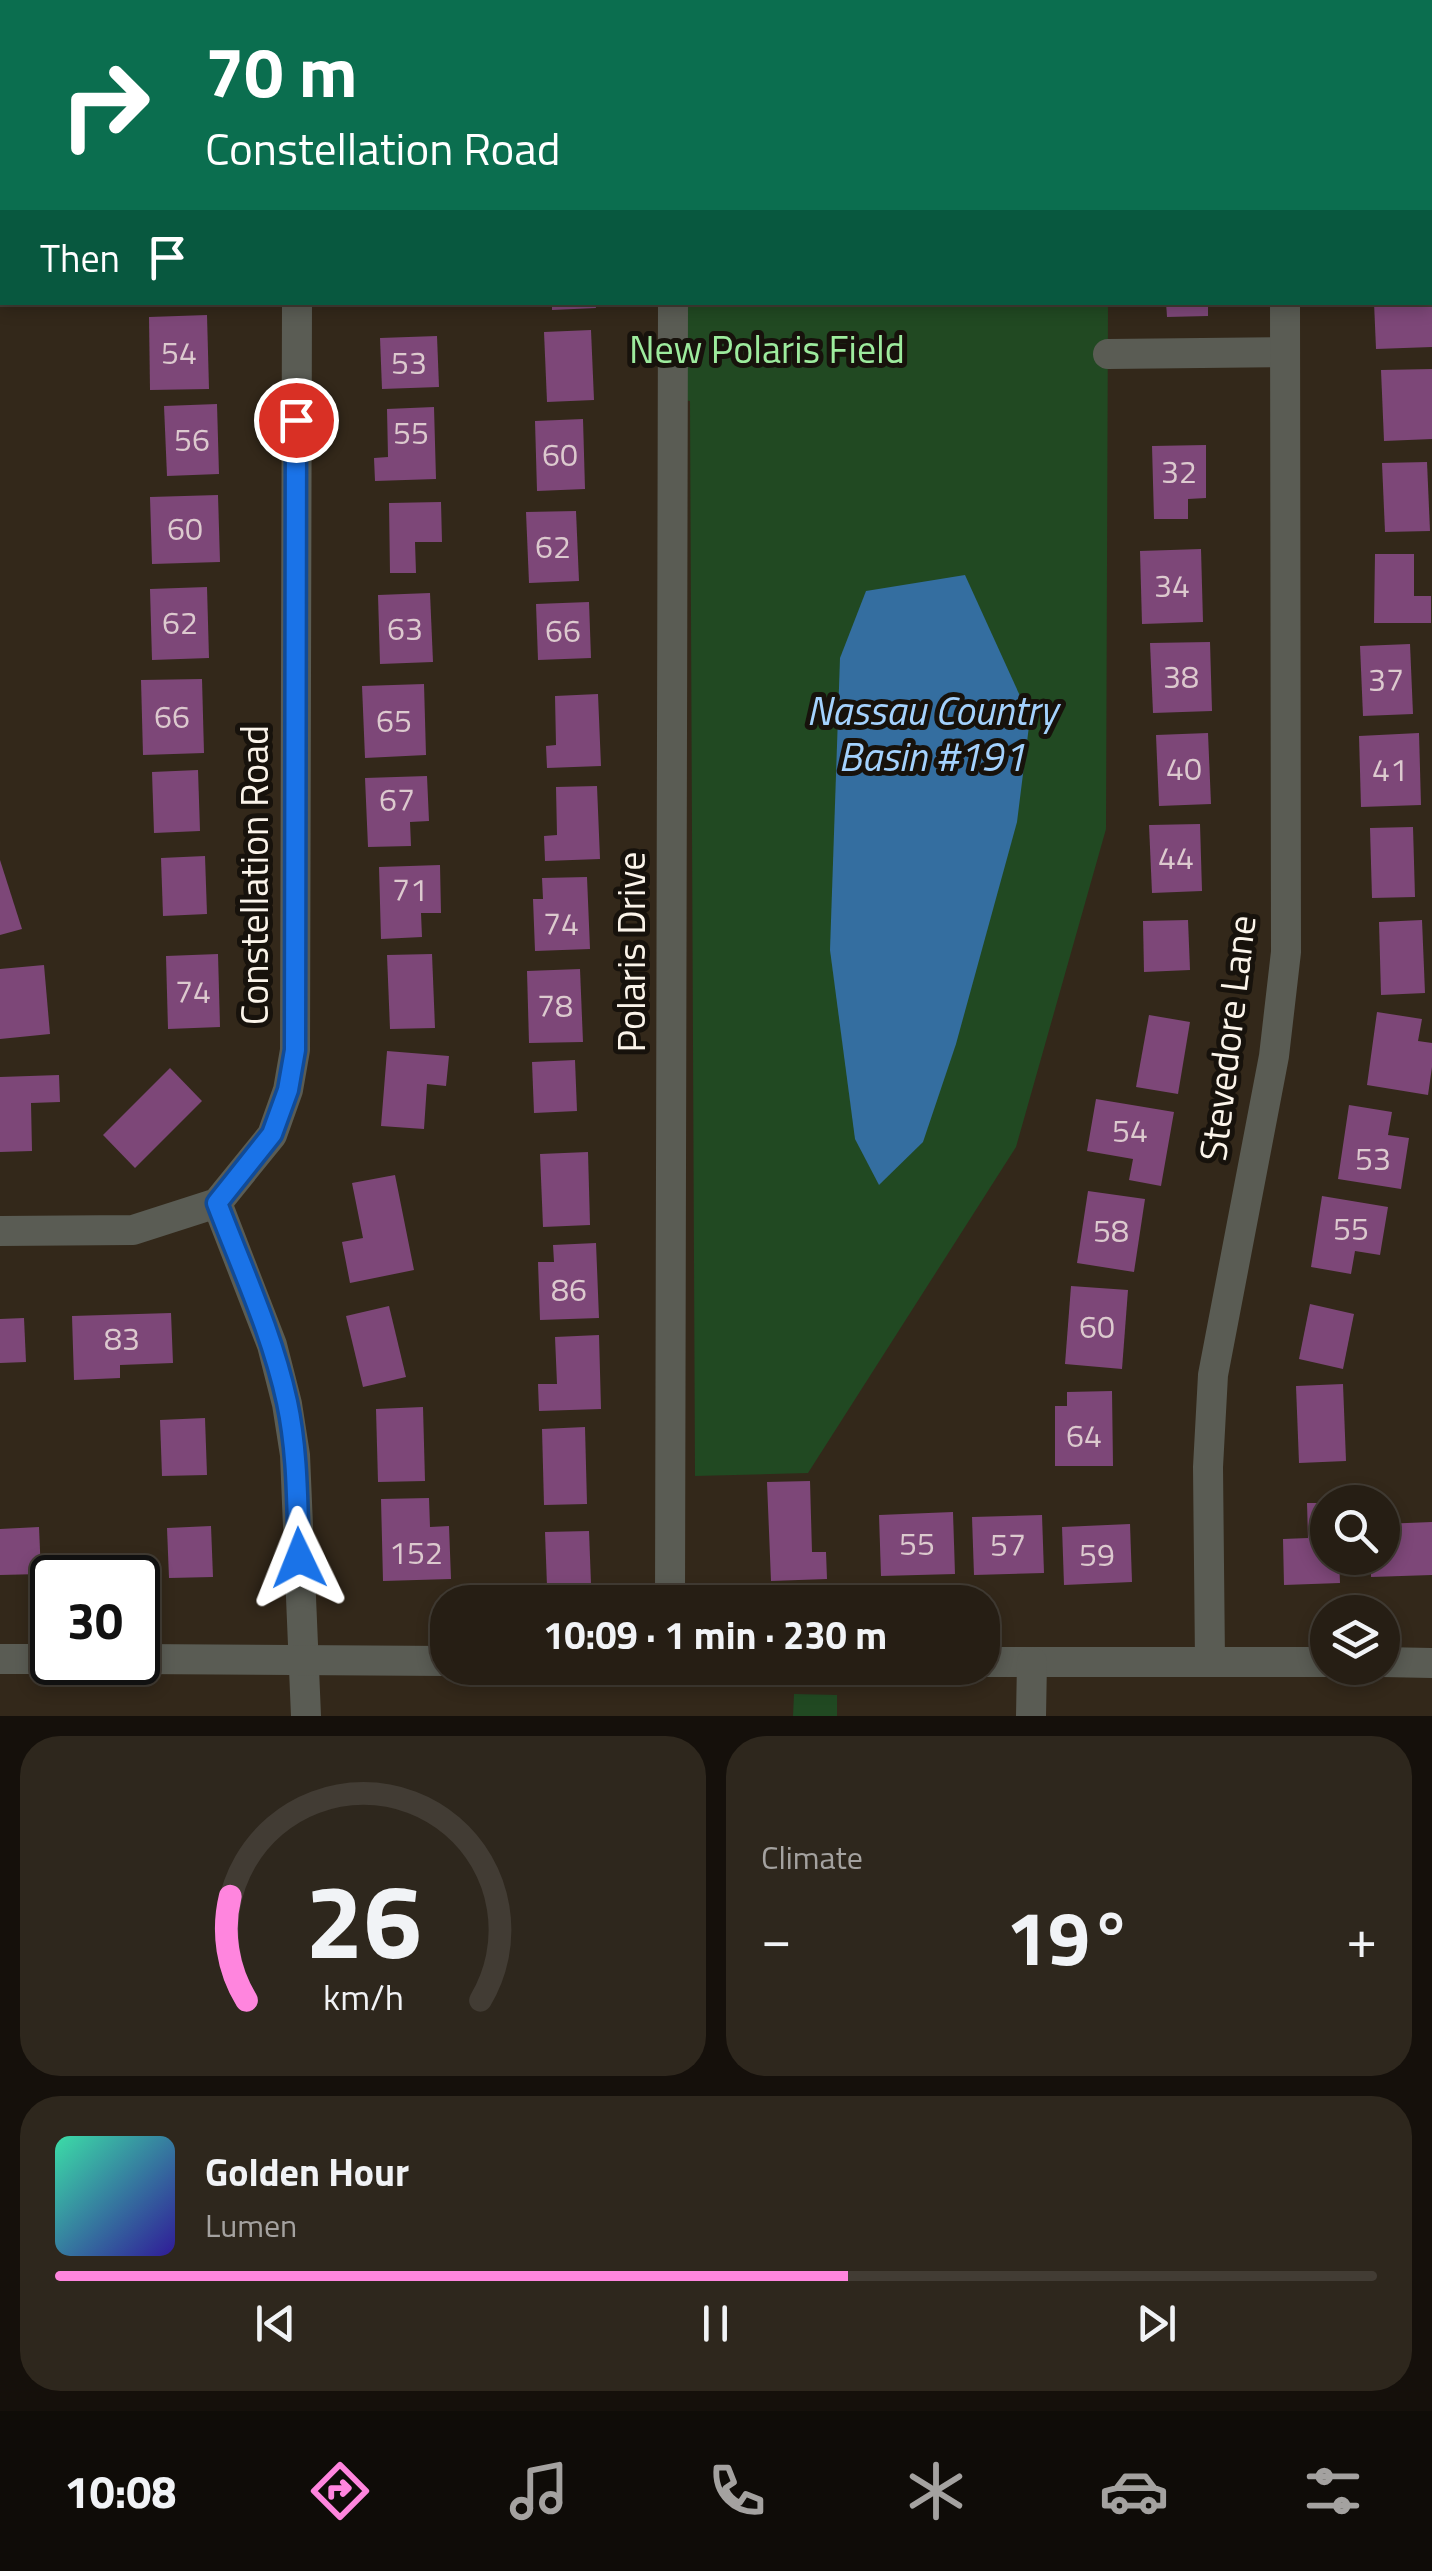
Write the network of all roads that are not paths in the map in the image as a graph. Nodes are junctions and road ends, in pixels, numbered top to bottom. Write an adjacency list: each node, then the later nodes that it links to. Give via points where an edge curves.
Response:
1 (297, 305): 6 (street, Constellation Road, via 295,1050 272,1134)
2 (674, 305): 8 (street, Polaris Drive)
3 (1285, 305): 4 (street, Stevedore Lane)
4 (1285, 352): 5 (street); 14 (street, Stevedore Lane, via 1286,952 1274,1056 1213,1376)
5 (1108, 354)
6 (217, 1203): 7 (street, via 132,1230); 12 (street, via 272,1345 287,1404)
7 (0, 1231)
8 (670, 1585)
9 (0, 1659): 10 (street)
10 (30, 1659)
11 (160, 1660): 12 (street)
12 (304, 1660): 13 (street); 20 (street)
13 (430, 1660)
14 (1210, 1661): 16 (street); 17 (street)
15 (1000, 1662): 16 (street)
16 (1032, 1662): 21 (street)
17 (1310, 1662)
18 (1400, 1662): 19 (street)
19 (1432, 1663)
20 (306, 1716)
21 (1031, 1716)

